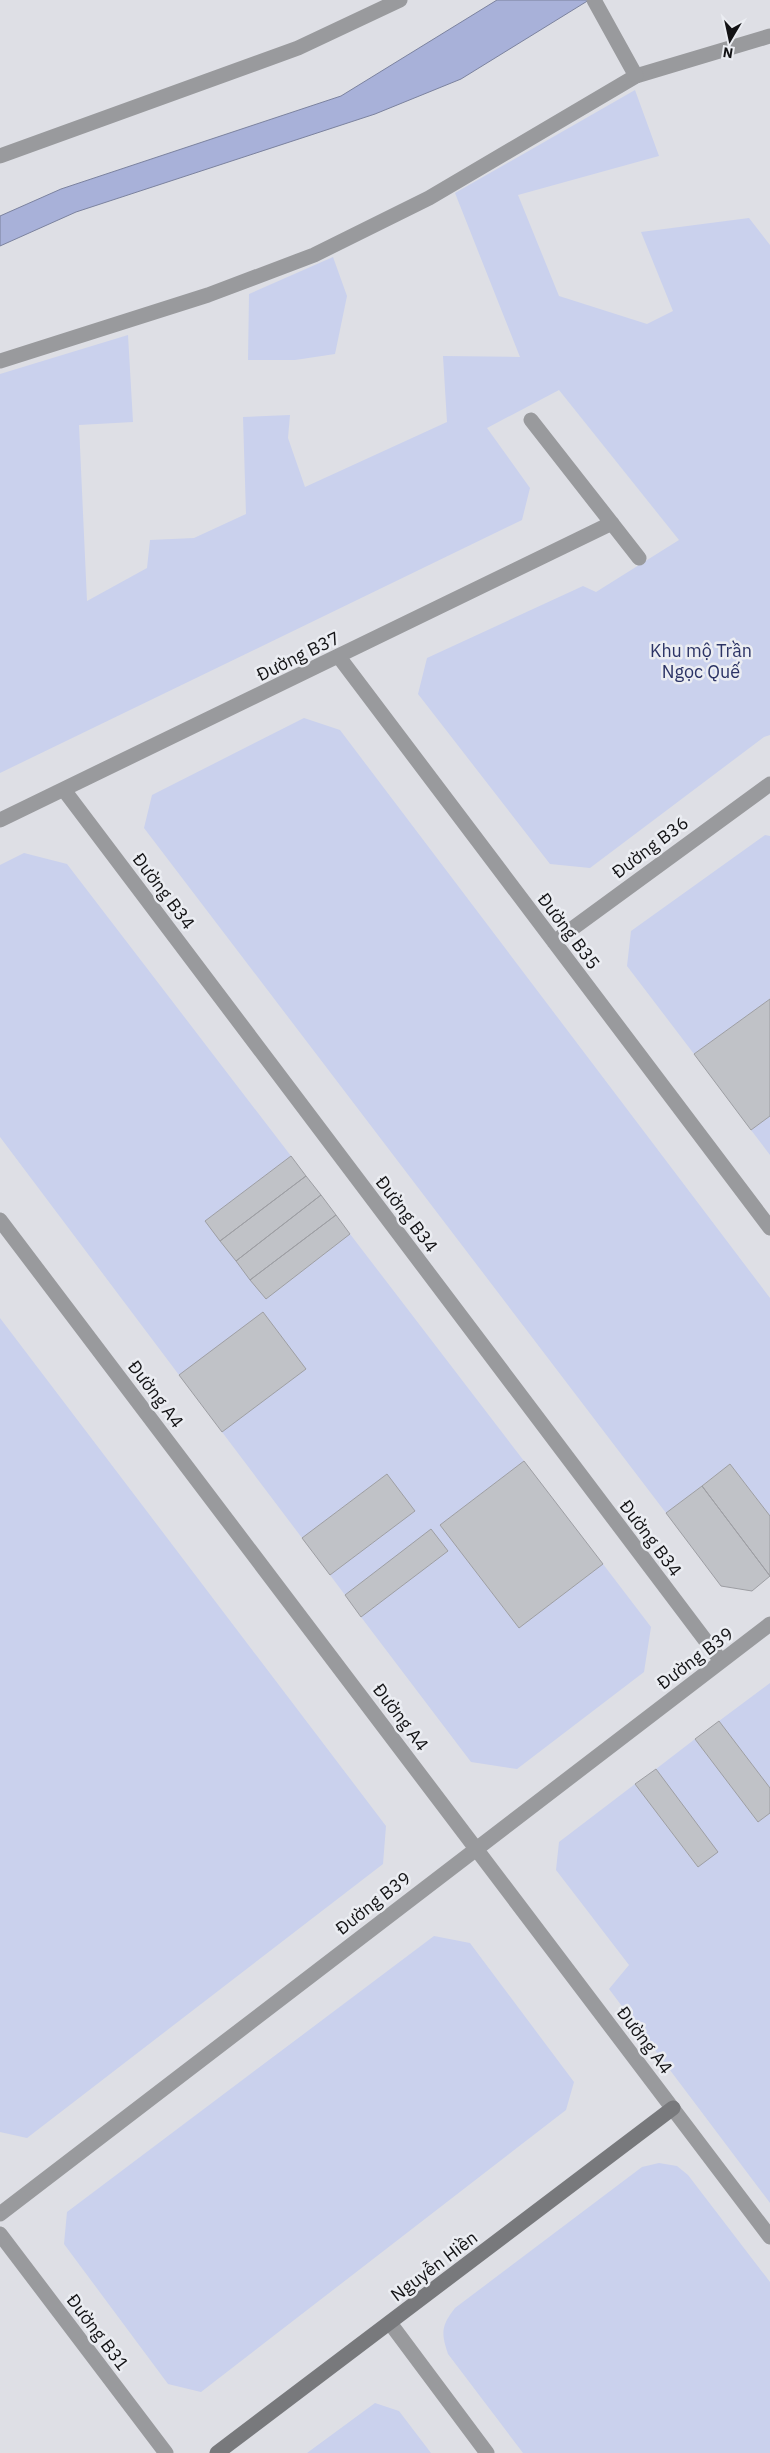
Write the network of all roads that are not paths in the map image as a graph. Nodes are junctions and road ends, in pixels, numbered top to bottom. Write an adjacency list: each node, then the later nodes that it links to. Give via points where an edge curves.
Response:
1 (400, 0): 5 (street, via 298,48)
2 (594, 0): 4 (street)
3 (770, 36): 4 (street)
4 (636, 76): 6 (street, via 429,198 314,255 208,295)
5 (0, 156)
6 (0, 361)
7 (531, 420): 8 (street)
8 (612, 524): 9 (street); 10 (street, Đường B37)
9 (639, 558)
10 (339, 657): 12 (street, Đường B37); 14 (street, Đường B35)
11 (770, 784): 14 (street, Đường B36)
12 (64, 790): 13 (street, Đường B37); 18 (street, Đường B34)
13 (0, 820)
14 (554, 942): 16 (street, Đường B35)
15 (0, 1220): 19 (street, Đường A4)
16 (770, 1228)
17 (770, 1624): 18 (street, Đường B39)
18 (721, 1661): 19 (street, Đường B39)
19 (476, 1848): 20 (street, Đường A4); 21 (street, Đường B39)
20 (673, 2108): 23 (street, Đường A4); 24 (street, Nguyễn Hiền)
21 (0, 2214)
22 (0, 2234): 25 (street, Đường B31)
23 (770, 2237)
24 (390, 2323): 26 (street, Nguyễn Hiền); 27 (street)
25 (166, 2453)
26 (217, 2453)
27 (487, 2453)

